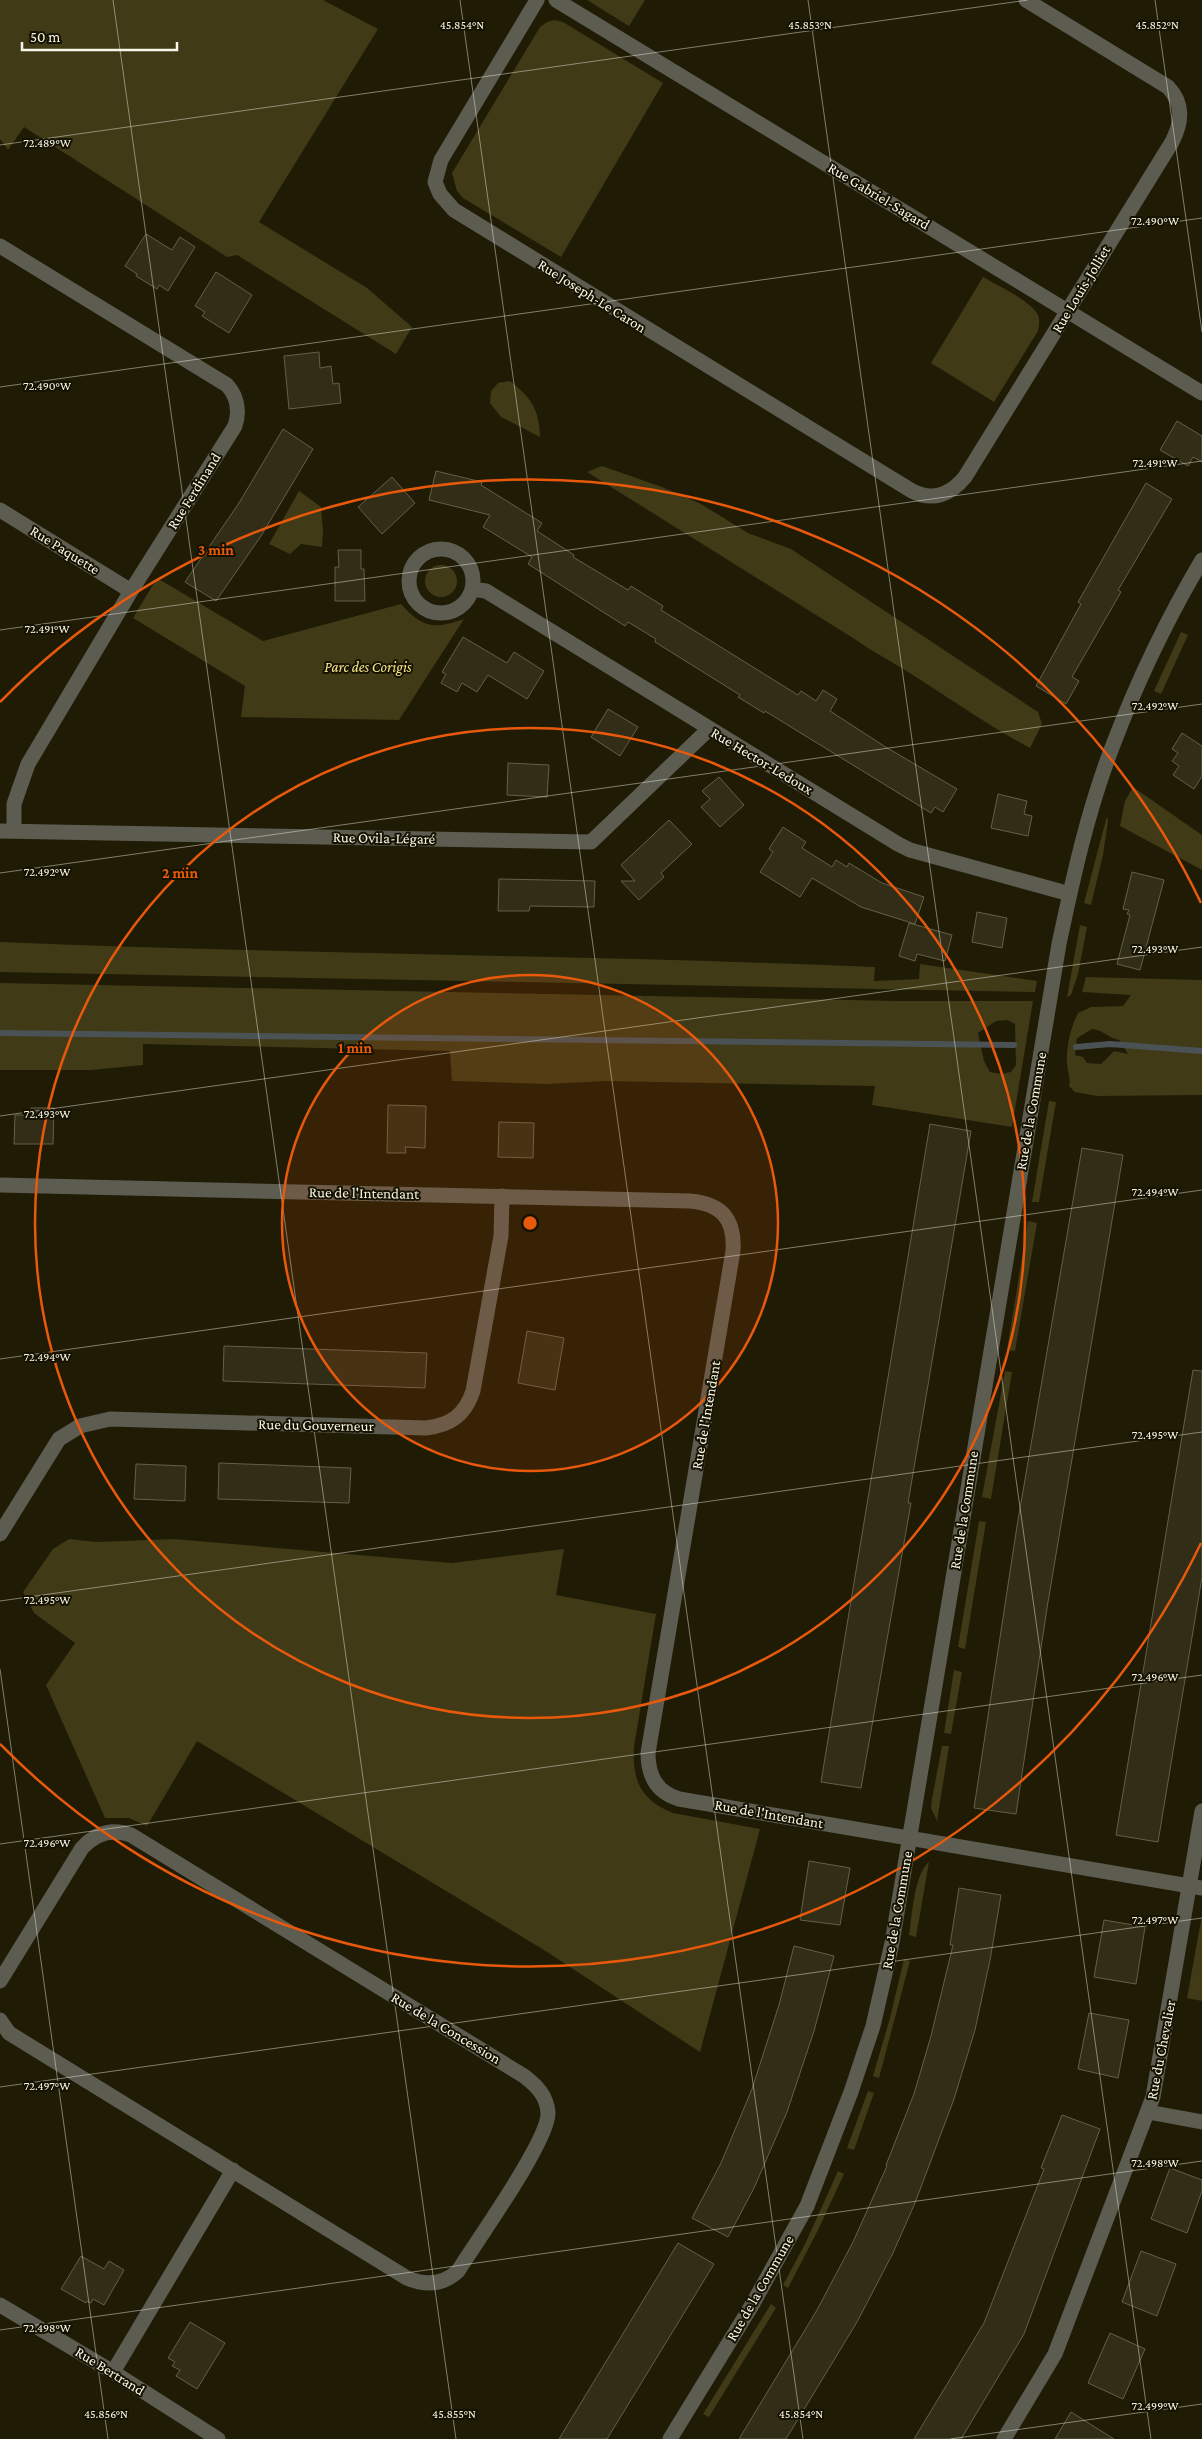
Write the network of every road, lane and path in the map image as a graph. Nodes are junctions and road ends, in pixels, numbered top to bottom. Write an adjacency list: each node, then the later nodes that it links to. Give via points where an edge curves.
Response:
1 (537, 0): 7 (street, Rue Joseph-Le Caron, via 441,160 435,182 444,200 454,210 912,491 928,497)
2 (556, 0): 5 (street, Rue Gabriel-Sagard)
3 (1026, 0): 5 (street, Rue Louis-Jolliet, via 1163,84 1180,106 1180,119 1172,142)
4 (0, 246): 11 (street, Rue Ferdinand, via 222,381 236,399 238,416 235,426)
5 (1068, 310): 6 (street, Rue Gabriel-Sagard); 7 (street, Rue Louis-Jolliet, via 965,477)
6 (1202, 393)
7 (943, 494)
8 (0, 510): 11 (street, Rue Paquette)
9 (1202, 560): 14 (street, Rue de la Commune, via 1166,624 1112,746)
10 (472, 588): 10 (street, via 470,567 454,552 432,550 422,555 410,573 410,588 416,602 433,612 443,614 458,608); 12 (street, Rue Hector-Ledoux, via 486,591)
11 (131, 591): 13 (street, Rue Ferdinand, via 28,764)
12 (709, 729): 13 (street, Rue Ovila-Légaré, via 598,836 586,842); 14 (street, Rue Hector-Ledoux, via 910,850)
13 (7, 831)
14 (1070, 894): 19 (street, Rue de la Commune, via 1057,952)
15 (0, 1184): 16 (street, Rue de l'Intendant)
16 (502, 1196): 17 (street, Rue du Gouverneur, via 501,1236 473,1391 465,1411 458,1418 448,1424 426,1428 96,1421 80,1426 60,1439); 19 (street, Rue de l'Intendant, via 703,1202 721,1211 734,1236 648,1752 655,1783 661,1791 679,1799)
17 (0, 1534)
18 (1202, 1812): 20 (street, Rue du Chevalier)
19 (910, 1838): 20 (street, Rue de l'Intendant); 29 (street, Rue de la Commune, via 890,1957 873,2026 807,2206 752,2305)
20 (1196, 1886): 23 (street, Rue du Chevalier)
21 (0, 1981): 25 (street, Rue de la Concession, via 82,1848 108,1831 118,1831 131,1835 524,2076 541,2091 547,2109 546,2127 537,2146 458,2271 437,2283 425,2284 407,2278)
22 (0, 2020): 25 (street, Rue de la Concession, via 10,2033)
23 (1148, 2112): 24 (street); 30 (street, Rue du Chevalier, via 1055,2354)
24 (1202, 2122)
25 (233, 2170): 27 (street)
26 (0, 2305): 27 (street, Rue Bertrand)
27 (113, 2372): 28 (street, Rue Bertrand)
28 (218, 2439)
29 (670, 2439)
30 (1004, 2439)

